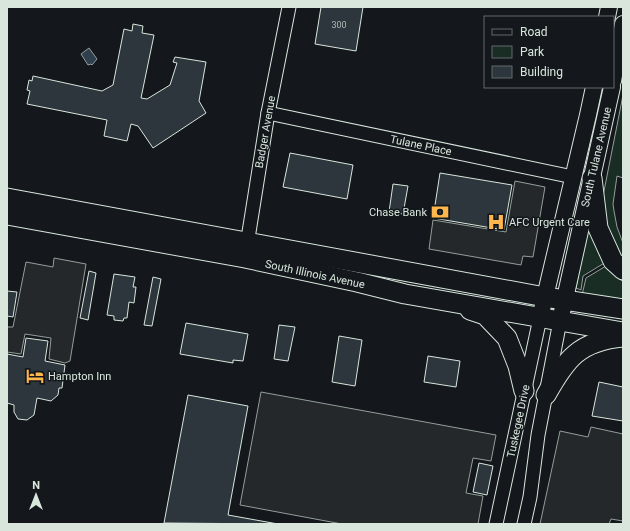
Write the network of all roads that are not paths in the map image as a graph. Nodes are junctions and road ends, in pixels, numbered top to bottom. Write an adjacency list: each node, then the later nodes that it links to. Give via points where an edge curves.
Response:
1 (288, 7): 6 (street, Badger Avenue)
2 (623, 24): 3 (main road)
3 (614, 75)
4 (594, 88): 7 (main road, South Tulane Avenue)
5 (612, 88): 8 (main road, South Tulane Avenue)
6 (268, 113): 7 (street, Tulane Place); 11 (street, Badger Avenue)
7 (573, 177): 13 (main road, South Tulane Avenue)
8 (592, 178): 12 (highway, via 598,228 613,261); 15 (main road, South Tulane Avenue)
9 (7, 198): 11 (highway, South Illinois Avenue)
10 (7, 215): 11 (highway, South Illinois Avenue)
11 (246, 250): 13 (highway, South Illinois Avenue); 14 (highway, South Illinois Avenue, via 356,282)
12 (623, 270)
13 (545, 296): 15 (highway, South Illinois Avenue); 17 (main road, South Tulane Avenue)
14 (438, 299): 17 (highway, South Illinois Avenue); 21 (highway, via 485,315 507,338)
15 (565, 300): 16 (highway, South Illinois Avenue); 18 (main road, South Tulane Avenue)
16 (623, 309)
17 (540, 318): 18 (highway, South Illinois Avenue); 21 (street, Tuskegee Drive)
18 (560, 321): 19 (highway, South Illinois Avenue); 22 (street, Tuskegee Drive)
19 (623, 332)
20 (623, 337): 22 (highway, via 600,341 575,354 558,373)
21 (524, 391): 23 (street, Tuskegee Drive)
22 (546, 395): 24 (street, Tuskegee Drive)
23 (496, 524)
24 (524, 524)

